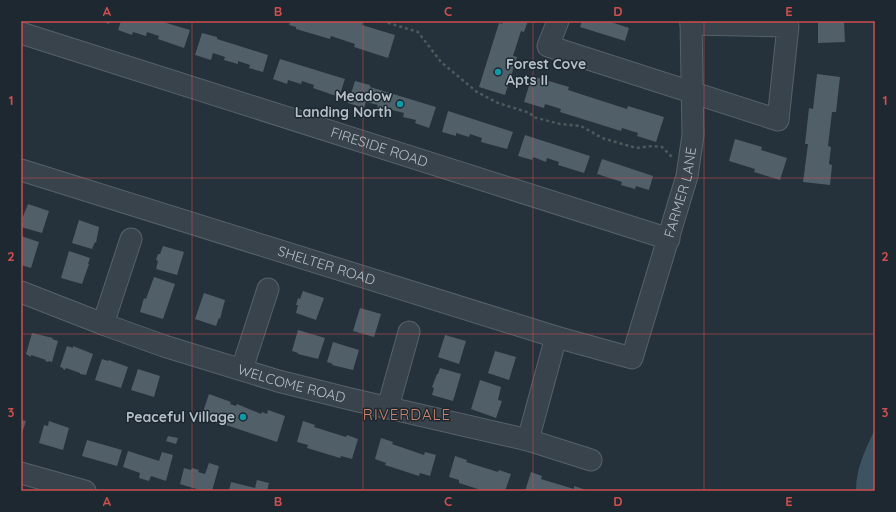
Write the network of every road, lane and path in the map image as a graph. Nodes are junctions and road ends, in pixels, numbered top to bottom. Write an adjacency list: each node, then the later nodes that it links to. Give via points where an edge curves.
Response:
1 (382, 21): 6 (path, via 418,32 441,62 477,92 498,103 530,112 533,117 581,126 602,138 636,148 662,147 673,159)
2 (558, 21): 5 (street, via 548,46)
3 (691, 22): 5 (street, FARMER LANE); 5 (street, via 788,26 778,120)
4 (21, 33): 8 (street, FIRESIDE ROAD)
5 (692, 93): 6 (street, FARMER LANE, via 693,134)
6 (689, 166): 8 (street, FARMER LANE)
7 (21, 170): 14 (street, SHELTER ROAD)
8 (669, 238): 15 (street, FARMER LANE)
9 (131, 239): 12 (street)
10 (268, 289): 16 (street)
11 (21, 292): 12 (street, WELCOME ROAD)
12 (103, 324): 16 (street, WELCOME ROAD, via 164,346)
13 (409, 332): 17 (street)
14 (556, 337): 15 (street, SHELTER ROAD); 18 (street)
15 (632, 358)
16 (242, 369): 17 (street, WELCOME ROAD, via 278,381)
17 (388, 407): 18 (street, WELCOME ROAD)
18 (528, 440): 19 (street, WELCOME ROAD)
19 (591, 460)
20 (21, 473): 21 (street)
21 (85, 491)

